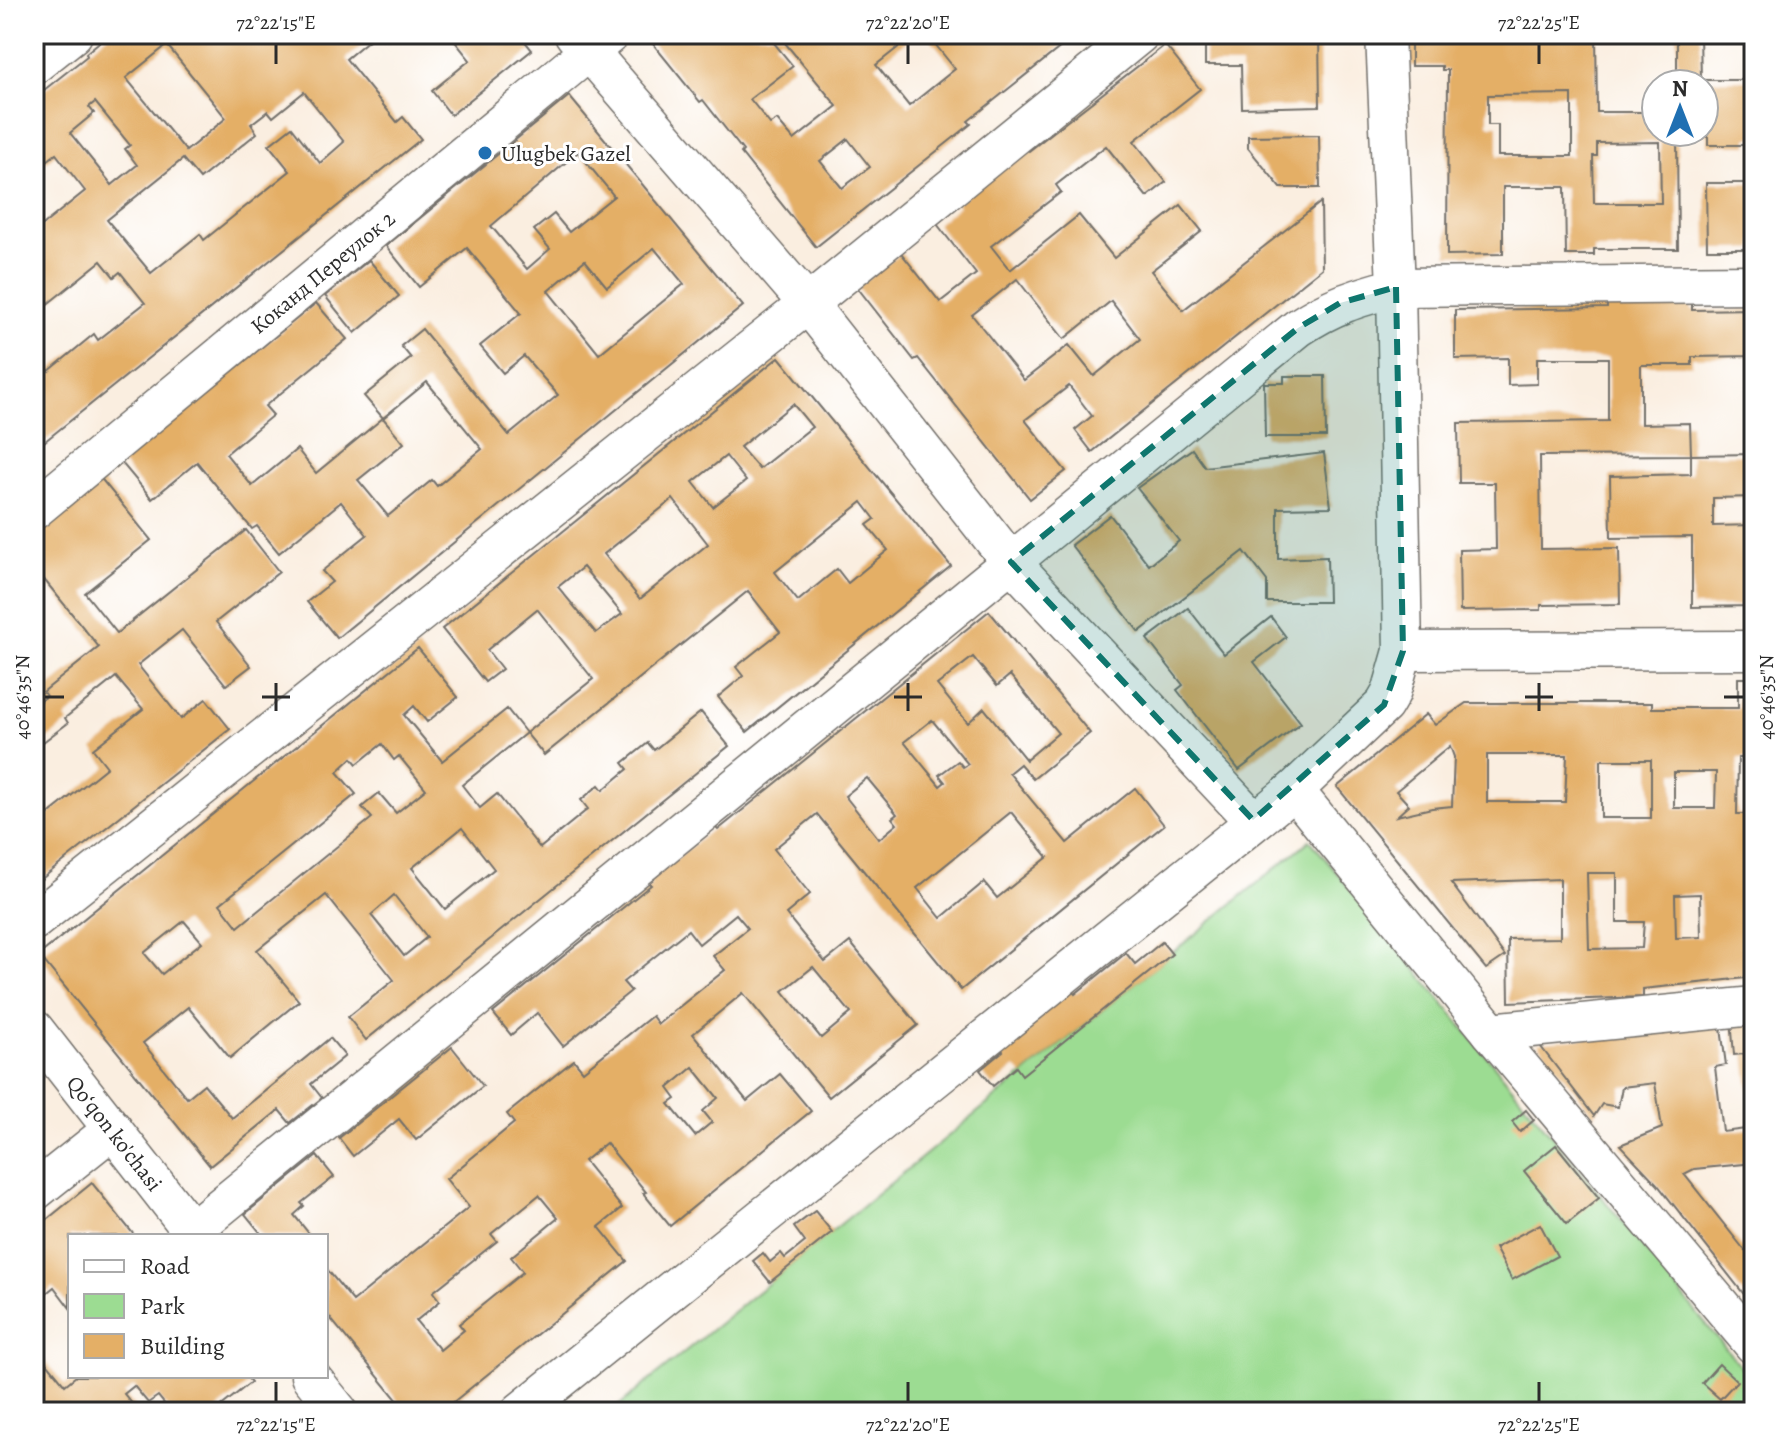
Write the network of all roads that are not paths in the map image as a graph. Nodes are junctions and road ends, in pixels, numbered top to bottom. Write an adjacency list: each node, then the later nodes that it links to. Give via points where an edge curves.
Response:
1 (73, 34): 5 (street)
2 (1140, 34): 8 (street)
3 (1385, 34): 7 (street)
4 (591, 40): 8 (street); 9 (street, Коканд Πереулок 2)
5 (34, 65)
6 (1754, 284): 7 (street)
7 (1396, 287): 10 (street, via 1340,303 1298,328); 12 (street)
8 (808, 304): 10 (street); 15 (street)
9 (34, 510)
10 (1011, 562): 14 (street); 21 (street)
11 (1754, 650): 12 (street)
12 (1403, 651): 13 (street, via 1384,705)
13 (1294, 790): 14 (street); 18 (street)
14 (1253, 820): 25 (street)
15 (34, 921)
16 (1754, 1006): 18 (street)
17 (34, 1029): 19 (street, Qoʻqon ko'chasi)
18 (1491, 1032): 22 (street)
19 (113, 1129): 20 (street); 21 (street, Qoʻqon ko'chasi)
20 (34, 1192)
21 (194, 1234)
22 (1754, 1345)
23 (312, 1378): 24 (street)
24 (339, 1412)
25 (520, 1412)

